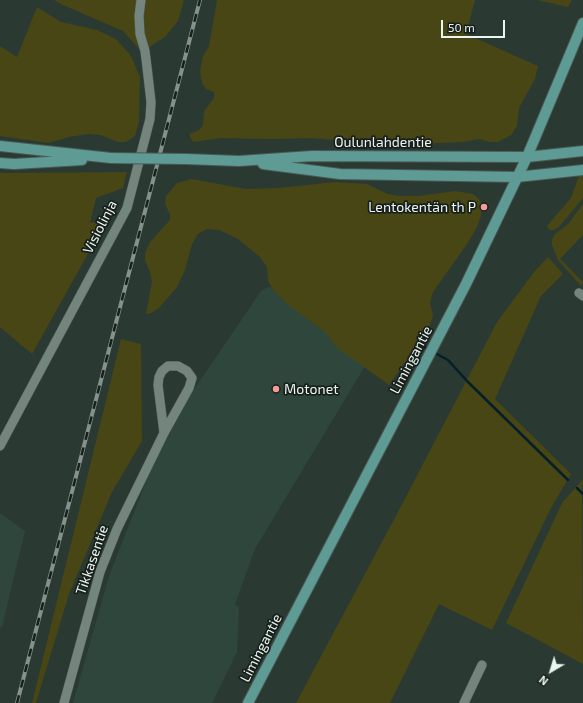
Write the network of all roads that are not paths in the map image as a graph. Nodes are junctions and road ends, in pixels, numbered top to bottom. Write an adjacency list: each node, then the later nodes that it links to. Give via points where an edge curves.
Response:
1 (141, 0): 12 (street, Visiolinja, via 140,34 148,67 150,119 127,208)
2 (583, 23): 5 (main road, Limingantie)
3 (0, 146): 6 (main road, Oulunlahdentie)
4 (583, 151): 5 (main road, Oulunlahdentie)
5 (527, 157): 7 (main road, Oulunlahdentie, via 312,156); 10 (main road, Limingantie)
6 (112, 158): 7 (main road, Oulunlahdentie, bridge); 8 (main road, Oulunlahdentie)
7 (239, 161): 10 (main road, Oulunlahdentie, via 340,174)
8 (0, 163)
9 (583, 170): 10 (main road, Oulunlahdentie)
10 (517, 177): 15 (main road, Limingantie, via 466,284)
11 (164, 433): 11 (street, Tikkasentie, via 192,378 187,371 178,366 168,366 159,377); 14 (street, Tikkasentie, via 117,529 100,572)
12 (0, 446)
13 (482, 664): 16 (street)
14 (64, 703)
15 (248, 703)
16 (464, 703)

